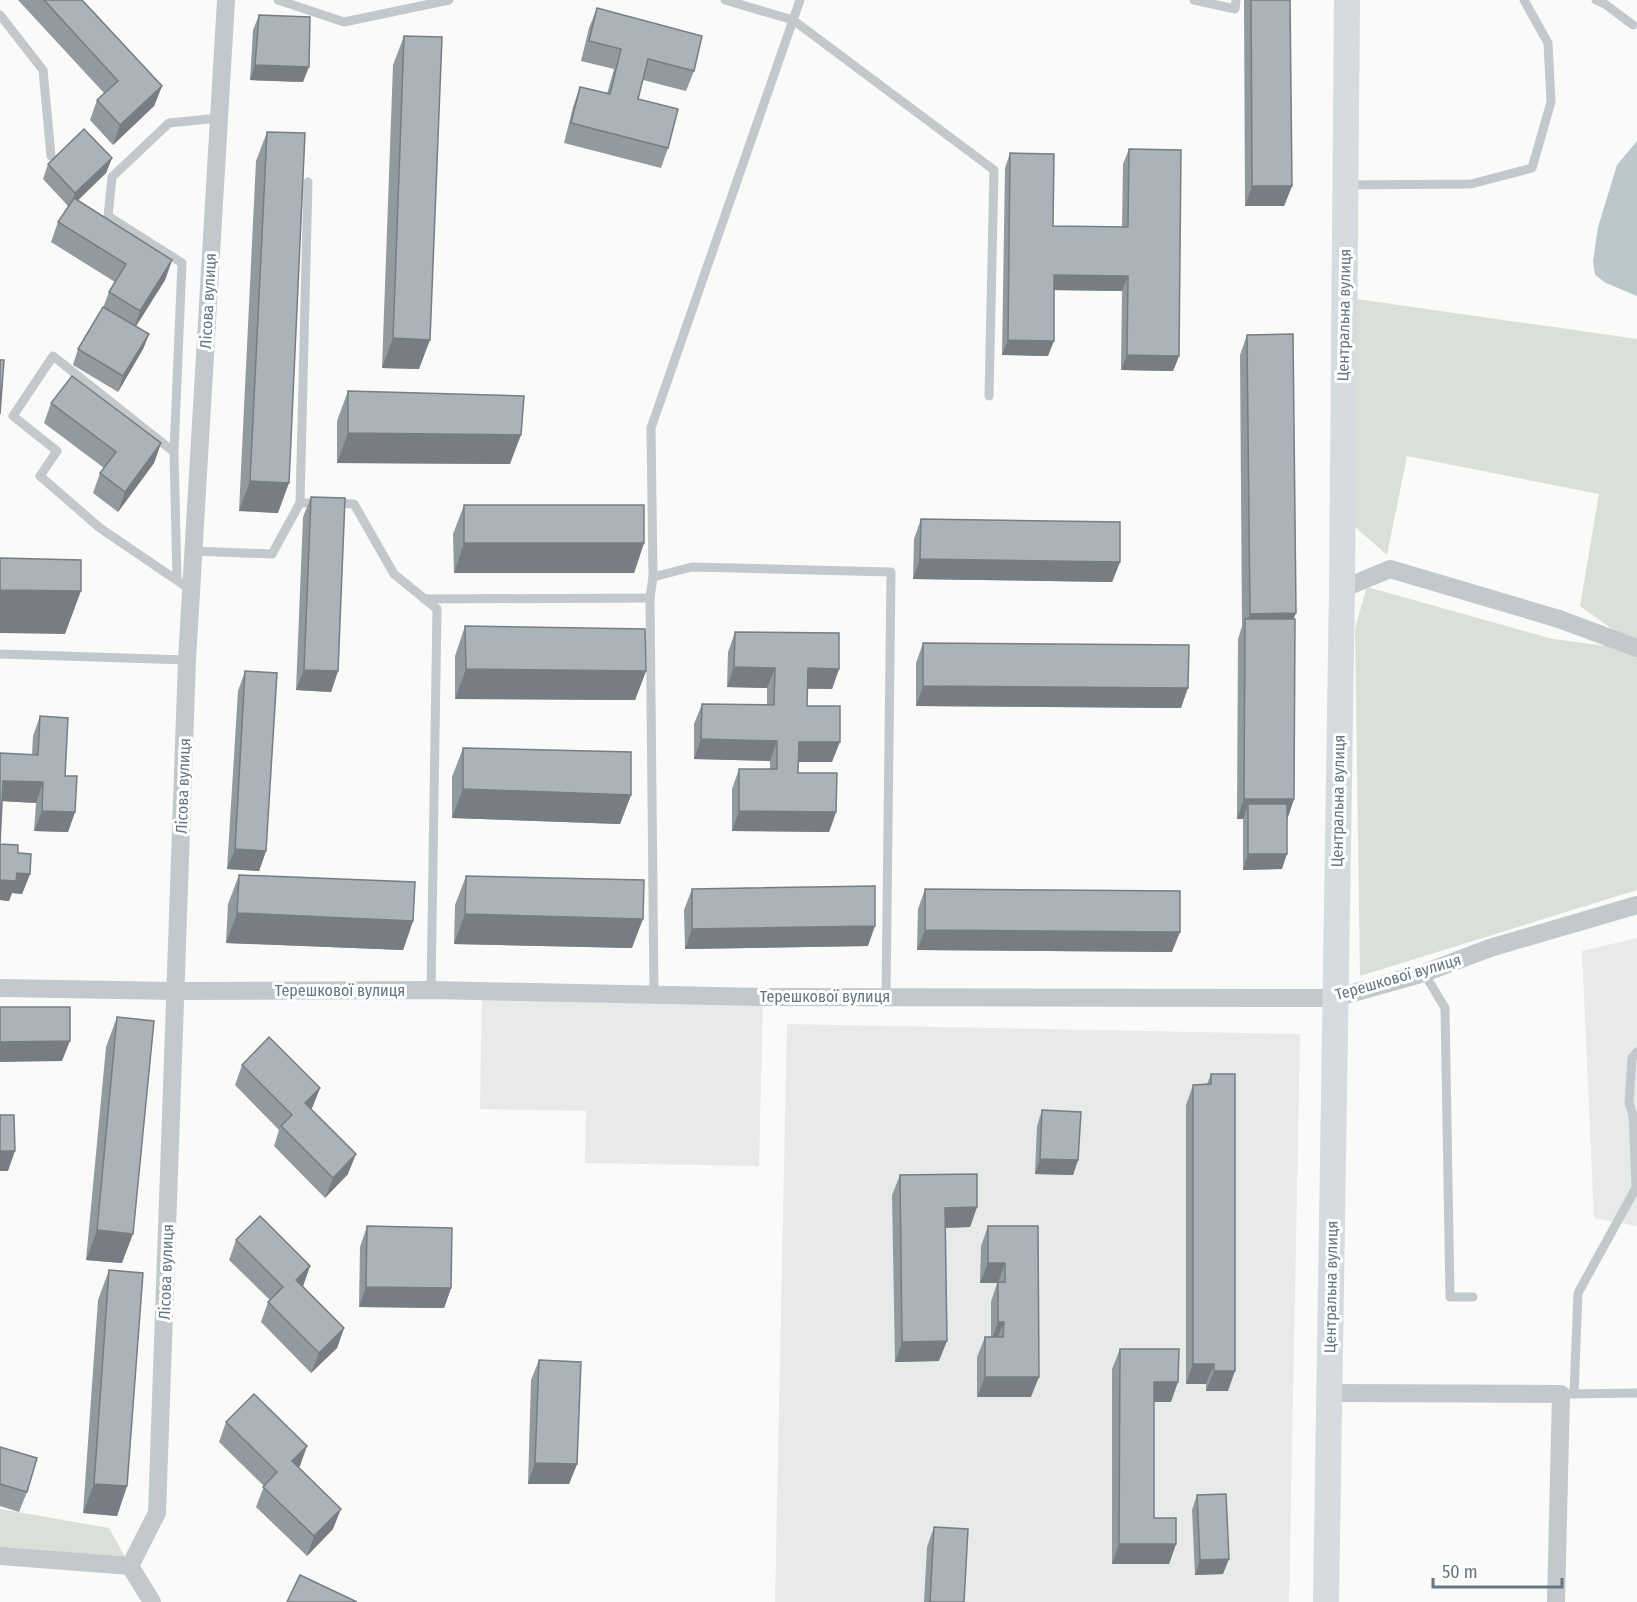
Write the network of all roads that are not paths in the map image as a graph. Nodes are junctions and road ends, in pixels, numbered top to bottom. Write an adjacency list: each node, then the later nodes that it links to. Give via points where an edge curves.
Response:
1 (226, 0): 14 (street, Лісова вулиця)
2 (278, 0): 3 (lane, via 344,22)
3 (449, 0)
4 (725, 0): 12 (lane)
5 (800, 0): 12 (lane)
6 (1194, 0): 7 (lane, via 1235,9)
7 (1236, 0)
8 (1347, 0): 17 (main road, Центральна вулиця)
9 (1524, 0): 17 (lane, via 1548,43 1551,90 1532,168 1471,184)
10 (1596, 0): 13 (lane)
11 (0, 15): 15 (lane, via 43,70)
12 (793, 20): 18 (lane, via 994,170); 22 (lane, via 651,428)
13 (1633, 25)
14 (219, 118): 19 (lane, via 169,123 112,177 108,216 182,263); 21 (street, Лісова вулиця)
15 (51, 156)
16 (308, 182): 20 (lane)
17 (1345, 185): 24 (main road, Центральна вулиця)
18 (989, 396)
19 (174, 452): 23 (lane); 23 (lane, via 53,356 13,416 57,452 40,476 100,528)
20 (300, 503): 21 (lane, via 272,554); 26 (lane, via 354,504 394,574)
21 (194, 551): 23 (street, Лісова вулиця)
22 (653, 578): 25 (lane); 36 (lane, via 692,567 891,572)
23 (184, 585): 29 (street, Лісова вулиця)
24 (1342, 589): 27 (street, via 1390,569 1559,619); 37 (main road, Центральна вулиця)
25 (650, 598): 26 (lane); 35 (lane)
26 (424, 599): 33 (lane, via 437,609)
27 (1637, 648)
28 (0, 654): 29 (lane)
29 (187, 660): 34 (street, Лісова вулиця)
30 (1637, 905): 31 (street, Терешкової вулиця, via 1490,948)
31 (1424, 973): 37 (street, Терешкової вулиця); 41 (lane, via 1445,1008 1450,1297)
32 (0, 988): 34 (street, Терешкової вулиця)
33 (431, 990): 34 (street, Терешкової вулиця); 35 (street, Терешкової вулиця)
34 (176, 991): 46 (street, Лісова вулиця, via 157,1513)
35 (654, 994): 36 (street, Терешкової вулиця)
36 (886, 996): 37 (street, Терешкової вулиця)
37 (1335, 998): 42 (main road, Центральна вулиця)
38 (1637, 1052): 39 (lane, via 1632,1058 1629,1103)
39 (1635, 1116): 40 (lane)
40 (1637, 1186): 44 (lane, via 1578,1293)
41 (1473, 1296)
42 (1330, 1393): 44 (street); 48 (main road, Центральна вулиця)
43 (1637, 1393): 44 (lane)
44 (1567, 1394): 49 (street)
45 (0, 1556): 46 (street)
46 (130, 1566): 47 (street)
47 (152, 1602)
48 (1326, 1602)
49 (1556, 1602)

